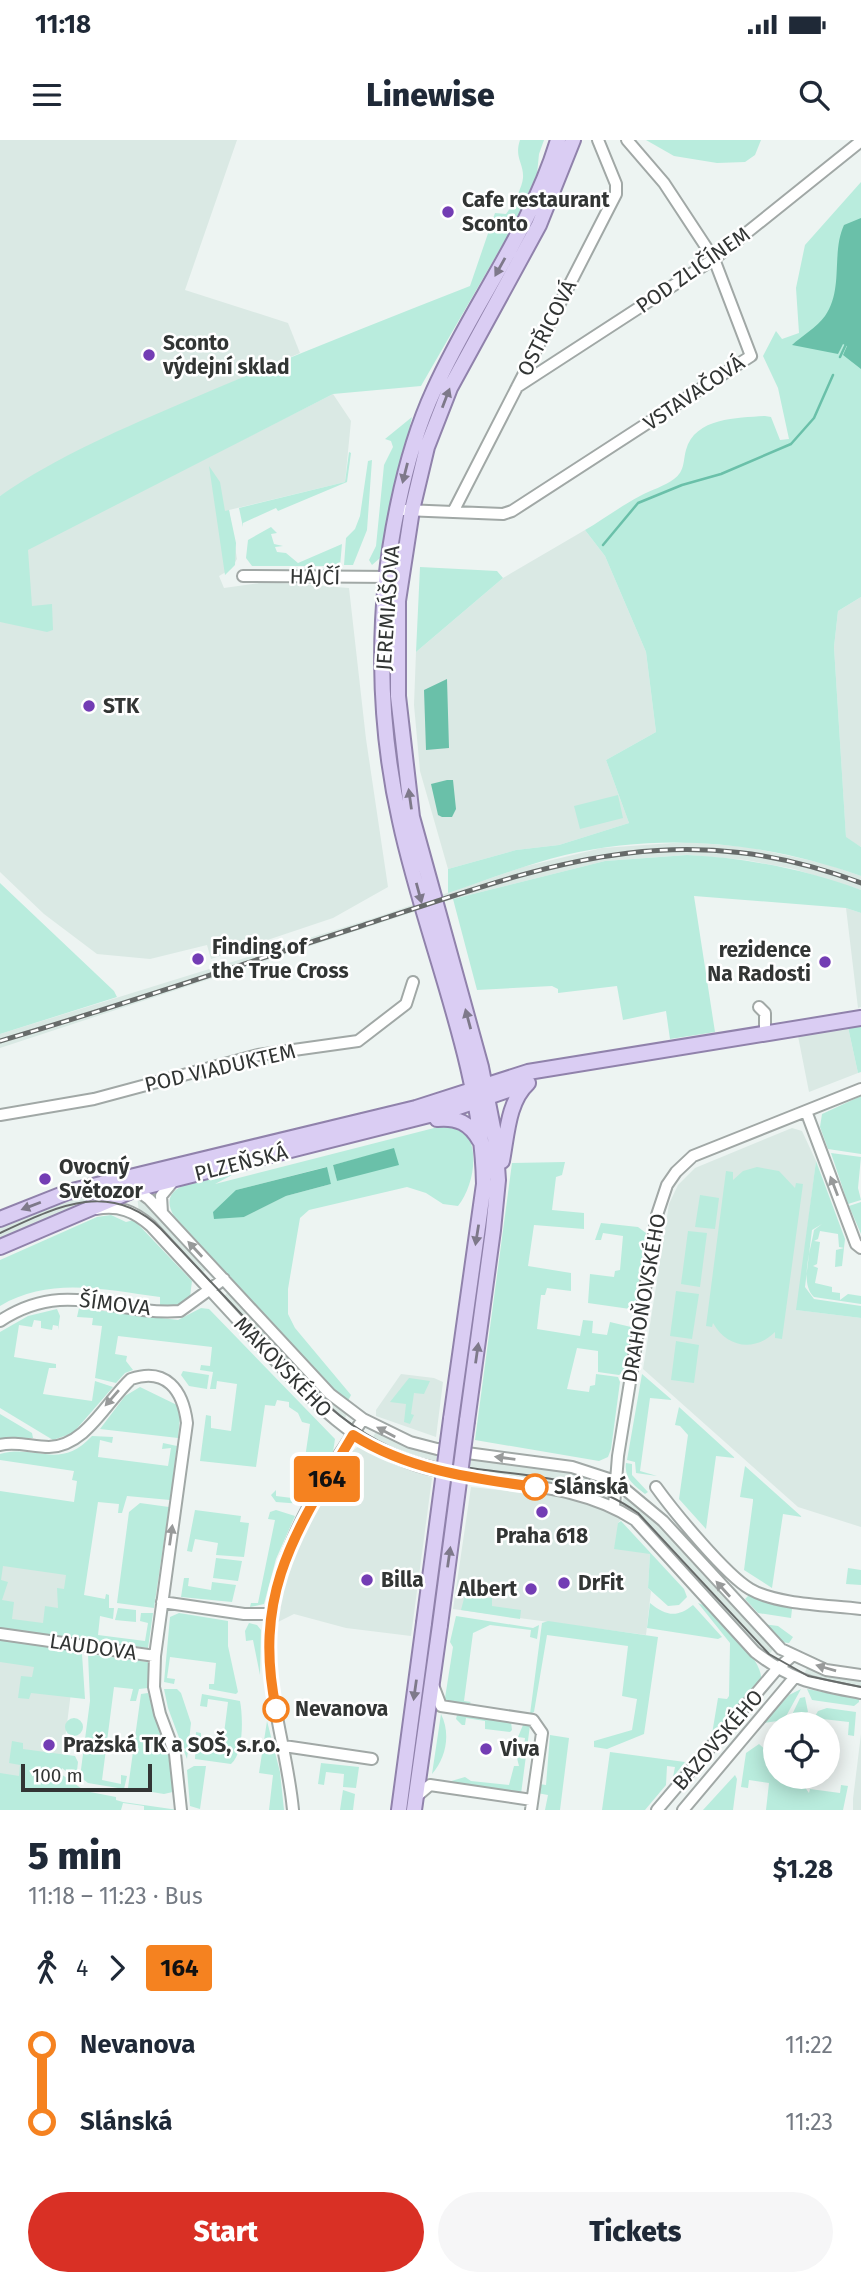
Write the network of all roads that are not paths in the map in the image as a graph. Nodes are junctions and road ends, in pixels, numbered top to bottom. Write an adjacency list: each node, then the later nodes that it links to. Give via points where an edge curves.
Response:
1 (558, 140): 8 (main road, JEREMIÁŠOVA, one-way to 8, via 527,217 434,389 414,440)
2 (573, 140): 8 (main road, JEREMIÁŠOVA, one-way to 2, via 450,388 539,225)
3 (598, 140): 7 (street, OSTŘICOVÁ, via 616,194)
4 (627, 140): 6 (street, VSTAVAČOVÁ, via 664,183)
5 (861, 141): 6 (street, POD ZLIČÍNEM)
6 (715, 259): 7 (street, POD ZLIČÍNEM); 9 (street, VSTAVAČOVÁ, via 751,356 512,511)
7 (517, 387): 9 (street, OSTŘICOVÁ)
8 (404, 509): 9 (street, VSTAVAČOVÁ); 11 (main road, JEREMIÁŠOVA)
9 (453, 512)
10 (243, 576): 11 (street, HÁJČÍ)
11 (393, 577): 17 (main road, JEREMIÁŠOVA, via 398,696 412,817)
12 (413, 982): 19 (street, POD VIADUKTEM, via 406,1004 358,1041 258,1055 94,1099)
13 (861, 1018): 14 (main road, PLZEŇSKÁ)
14 (539, 1072): 15 (main road, PLZEŇSKÁ); 17 (main road, PLZEŇSKÁ, via 528,1072)
15 (528, 1083): 17 (main road, PLZEŇSKÁ); 25 (main road, via 513,1105)
16 (861, 1089): 18 (street, DRAHOŇOVSKÉHO)
17 (480, 1093): 20 (main road, PLZEŇSKÁ); 21 (main road); 22 (main road, PLZEŇSKÁ); 25 (main road)
18 (806, 1111): 32 (street, one-way to 18); 39 (street, DRAHOŇOVSKÉHO, via 693,1156 667,1185 657,1215)
19 (0, 1115)
20 (397, 1123): 21 (main road, via 453,1118 470,1128); 23 (main road, PLZEŇSKÁ)
21 (483, 1150): 59 (main road, one-way to 59, bridge, via 484,1184)
22 (149, 1171): 24 (main road, PLZEŇSKÁ); 26 (street)
23 (175, 1179): 26 (main road, PLZEŇSKÁ); 29 (street, via 161,1196)
24 (110, 1180): 26 (street, MAKOVSKÉHO); 30 (main road, PLZEŇSKÁ, one-way to 30)
25 (498, 1180): 51 (main road, one-way to 25, bridge)
26 (136, 1189): 27 (main road, PLZEŇSKÁ); 28 (street); 29 (street, MAKOVSKÉHO)
27 (80, 1213): 28 (street, via 114,1207); 31 (main road, PLZEŇSKÁ)
28 (134, 1213): 34 (street, MAKOVSKÉHO)
29 (162, 1213): 33 (street, MAKOVSKÉHO, one-way to 29)
30 (0, 1219)
31 (0, 1247)
32 (861, 1248)
33 (224, 1279): 34 (street, ŠÍMOVA); 36 (street, MAKOVSKÉHO, via 330,1394)
34 (210, 1290): 35 (street, ŠÍMOVA, via 180,1311 68,1298 33,1304); 37 (street, MAKOVSKÉHO, via 315,1402)
35 (0, 1321)
36 (363, 1419): 37 (street); 39 (street, MAKOVSKÉHO, one-way to 36, via 572,1467 437,1449 398,1438)
37 (353, 1435): 41 (street, MAKOVSKÉHO, via 417,1465 469,1478 578,1493); 44 (street, via 288,1548)
38 (0, 1445): 42 (street, one-way to 38, via 187,1423 175,1386 154,1375 142,1376 131,1380 80,1436 65,1444)
39 (615, 1481): 41 (street, DRAHOŇOVSKÉHO); 47 (street, MAKOVSKÉHO, one-way to 39, via 769,1640 663,1521)
40 (656, 1487): 43 (street, via 750,1589 769,1597)
41 (614, 1506): 48 (street, MAKOVSKÉHO, via 635,1520 755,1652)
42 (162, 1602): 44 (street); 46 (street)
43 (861, 1609)
44 (271, 1615): 53 (street, via 271,1677)
45 (0, 1634): 46 (street, LAUDOVA)
46 (155, 1656): 57 (street, LAUDOVA, via 154,1687 175,1754)
47 (792, 1656): 48 (street, BAZOVSKÉHO); 49 (street, MAKOVSKÉHO, one-way to 47, via 826,1670); 50 (street)
48 (777, 1668): 50 (street, MAKOVSKÉHO); 60 (street, BAZOVSKÉHO)
49 (861, 1675)
50 (794, 1678): 52 (street, MAKOVSKÉHO); 61 (street, BAZOVSKÉHO)
51 (432, 1682): 55 (main road); 56 (street, via 440,1706 533,1720 540,1725)
52 (861, 1693)
53 (284, 1746): 54 (street); 58 (street)
54 (372, 1759)
55 (415, 1803): 56 (street, via 430,1785)
56 (531, 1805)
57 (181, 1810)
58 (293, 1810)
59 (399, 1810)
60 (657, 1810)
61 (682, 1810)

